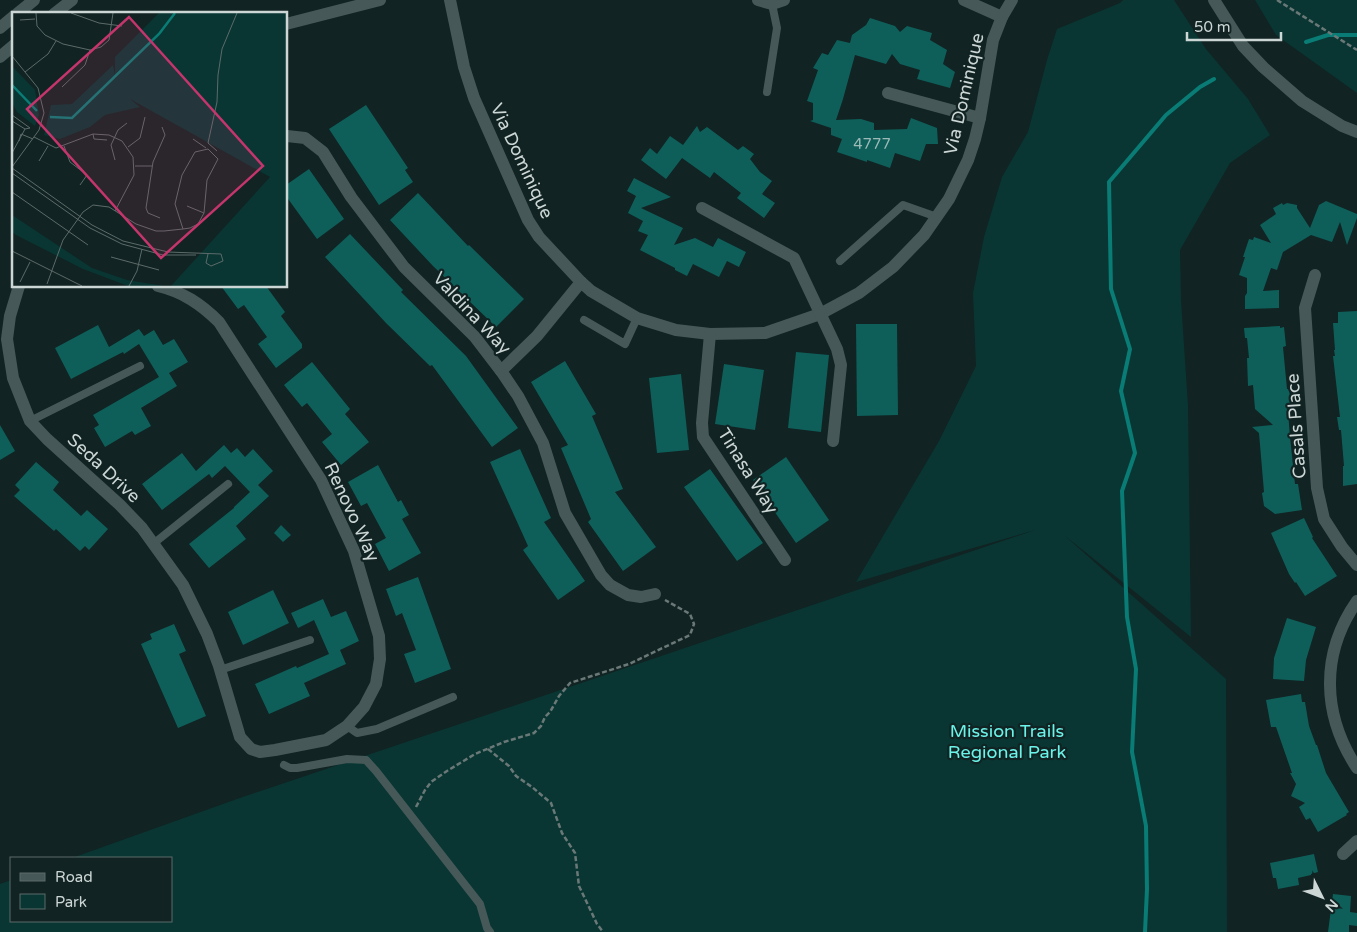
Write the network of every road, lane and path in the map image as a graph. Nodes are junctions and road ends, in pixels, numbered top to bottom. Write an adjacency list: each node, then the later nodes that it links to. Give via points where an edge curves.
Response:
1 (34, 0): 12 (street)
2 (72, 0): 13 (street)
3 (380, 0): 16 (street)
4 (450, 0): 30 (street, Via Dominique, via 474,98 528,220)
5 (758, 0): 11 (street)
6 (784, 0): 11 (street)
7 (1012, 0): 14 (street, Via Dominique)
8 (1214, 0): 24 (street, via 1243,46 1263,67 1302,101)
9 (1277, 0): 19 (path)
10 (968, 1): 14 (street)
11 (772, 4): 21 (lane, via 777,28)
12 (19, 12)
13 (57, 12)
14 (1002, 17): 23 (street, Via Dominique, via 993,40)
15 (12, 18): 17 (street)
16 (288, 23)
17 (0, 28)
18 (12, 47): 20 (street)
19 (1357, 50)
20 (0, 57)
21 (767, 92)
22 (888, 93): 23 (street)
23 (980, 118): 27 (street, Via Dominique, via 962,173)
24 (1357, 132)
25 (288, 136): 38 (street, Valdina Way, via 305,138 322,152 351,197 404,267 475,337)
26 (702, 208): 33 (street, via 794,258)
27 (937, 217): 28 (lane, via 903,204); 33 (street, Via Dominique, via 888,271 859,294)
28 (840, 261)
29 (1315, 275): 44 (street, Casals Place, via 1305,308 1317,488 1324,519)
30 (581, 282): 34 (street, Via Dominique); 38 (street, via 538,336)
31 (19, 288): 39 (street, Seda Drive, via 7,339 12,378)
32 (164, 288): 50 (street, Renovo Way, via 188,297 219,322 321,480 354,551 378,630 380,659 371,696)
33 (820, 314): 36 (street, Via Dominique, via 765,333); 40 (street, via 841,365)
34 (637, 318): 35 (lane, via 625,344); 36 (street, Via Dominique, via 676,330)
35 (584, 320)
36 (710, 334): 43 (street, Tinasa Way, via 703,437)
37 (140, 366): 39 (lane)
38 (501, 371): 45 (street, Valdina Way, via 543,443 565,513 601,575 610,585 628,594 641,597)
39 (30, 421): 42 (street, Seda Drive, via 120,505)
40 (833, 440)
41 (228, 484): 42 (lane)
42 (153, 544): 48 (street, Seda Drive, via 183,585)
43 (785, 560)
44 (1357, 565)
45 (655, 594): 51 (path, via 690,614 694,624 690,635 629,664 570,683 534,733)
46 (1357, 601): 54 (street, via 1338,637 1330,685 1336,727)
47 (310, 640): 48 (lane)
48 (220, 670): 52 (street, Seda Drive, via 240,737 256,751)
49 (452, 697): 50 (lane, via 377,729 358,733)
50 (347, 726): 52 (street, Renovo Way, via 326,740)
51 (488, 748): 55 (path, via 431,782); 59 (path, via 516,776 551,803 562,833 575,853 579,886 596,924)
52 (276, 750)
53 (284, 764): 55 (lane, via 297,768 347,759 366,760)
54 (1357, 768)
55 (412, 815): 58 (lane, via 480,904)
56 (1357, 841): 57 (street)
57 (1343, 854)
58 (490, 932)
59 (603, 932)

